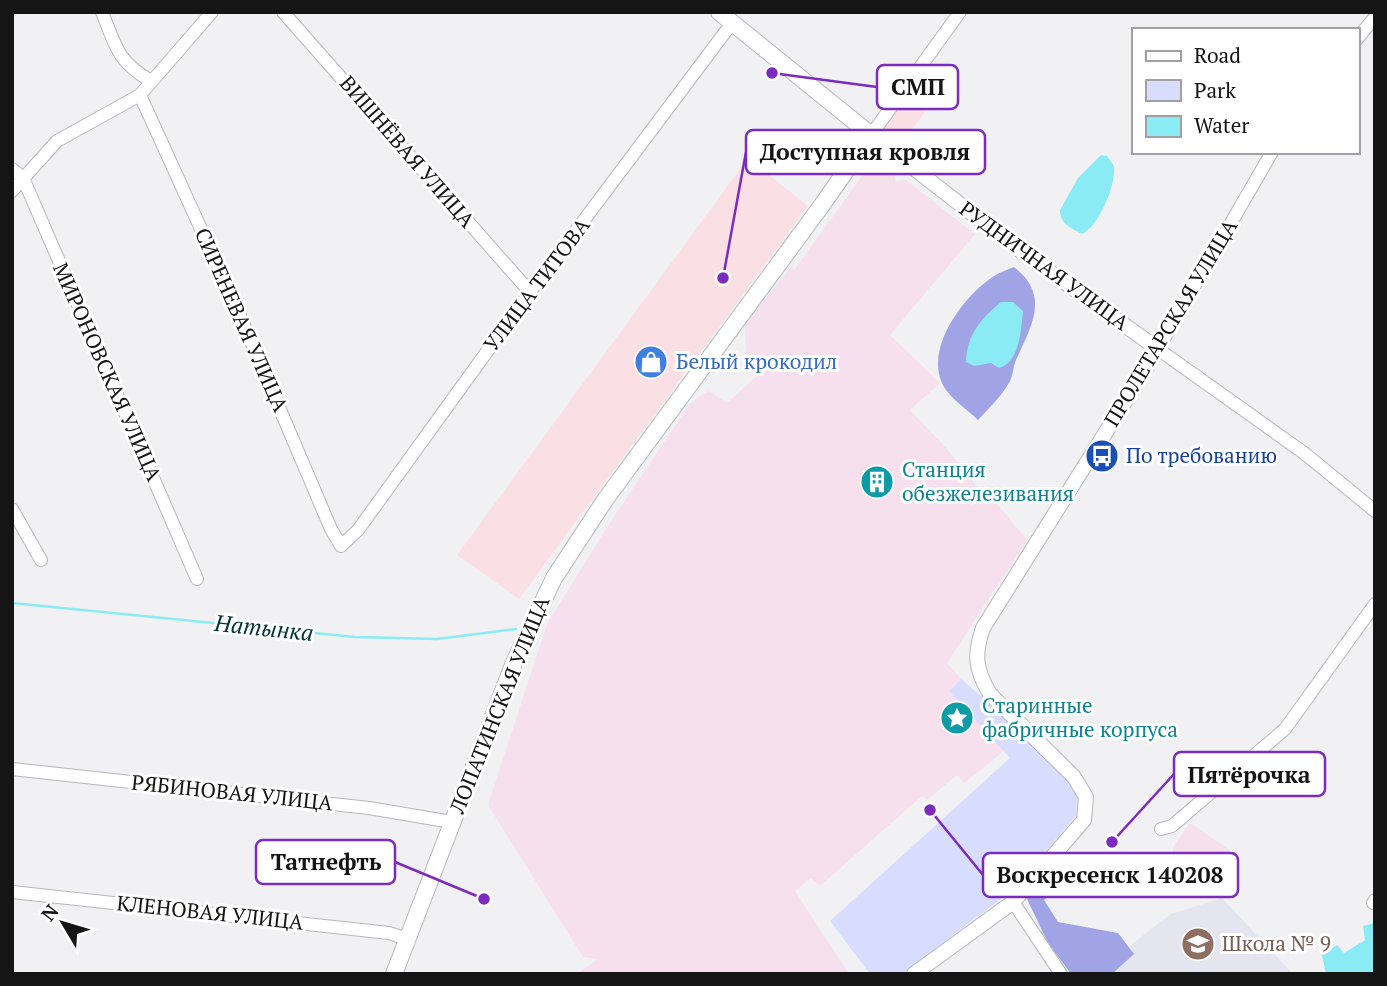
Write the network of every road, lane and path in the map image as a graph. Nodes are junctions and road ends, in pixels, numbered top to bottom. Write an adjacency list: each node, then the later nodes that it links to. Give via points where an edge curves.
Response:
1 (102, 12): 9 (street, via 125,61)
2 (212, 12): 9 (street)
3 (283, 12): 16 (street, ВИШНЁВАЯ УЛИЦА)
4 (719, 12): 7 (main road, РУДНИЧНАЯ УЛИЦА)
5 (960, 12): 11 (street, ЛОПАТИНСКАЯ УЛИЦА)
6 (1375, 17): 8 (street)
7 (732, 23): 11 (main road, РУДНИЧНАЯ УЛИЦА); 16 (street, УЛИЦА ТИТОВА)
8 (1359, 37)
9 (151, 81): 10 (street)
10 (140, 95): 14 (street, via 57,141); 20 (street, СИРЕНЕВАЯ УЛИЦА)
11 (871, 135): 17 (street, РУДНИЧНАЯ УЛИЦА, via 1011,244); 25 (main road, ЛОПАТИНСКАЯ УЛИЦА, via 567,556 530,624)
12 (1271, 154): 17 (street, ПРОЛЕТАРСКАЯ УЛИЦА)
13 (12, 169): 14 (street, МИРОНОВСКАЯ УЛИЦА)
14 (23, 178): 15 (street); 22 (street, МИРОНОВСКАЯ УЛИЦА)
15 (12, 191)
16 (530, 292): 20 (street, УЛИЦА ТИТОВА, via 358,530)
17 (1158, 349): 19 (street, РУДНИЧНАЯ УЛИЦА, via 1304,453); 28 (street, ПРОЛЕТАРСКАЯ УЛИЦА, via 977,646 981,678 990,694 1074,777 1086,797 1084,820)
18 (12, 509): 21 (street)
19 (1375, 511)
20 (341, 546)
21 (41, 560)
22 (197, 579)
23 (1375, 604): 26 (street, via 1285,729 1172,826)
24 (12, 769): 25 (street, РЯБИНОВАЯ УЛИЦА, via 369,808)
25 (452, 822): 29 (main road, ЛОПАТИНСКАЯ УЛИЦА)
26 (1161, 830)
27 (12, 892): 29 (street, КЛЕНОВАЯ УЛИЦА, via 389,933)
28 (1013, 902): 31 (street, ПРОЛЕТАРСКАЯ УЛИЦА); 32 (street)
29 (407, 939): 30 (main road, ЛОПАТИНСКАЯ УЛИЦА)
30 (394, 974)
31 (914, 974)
32 (1061, 974)

